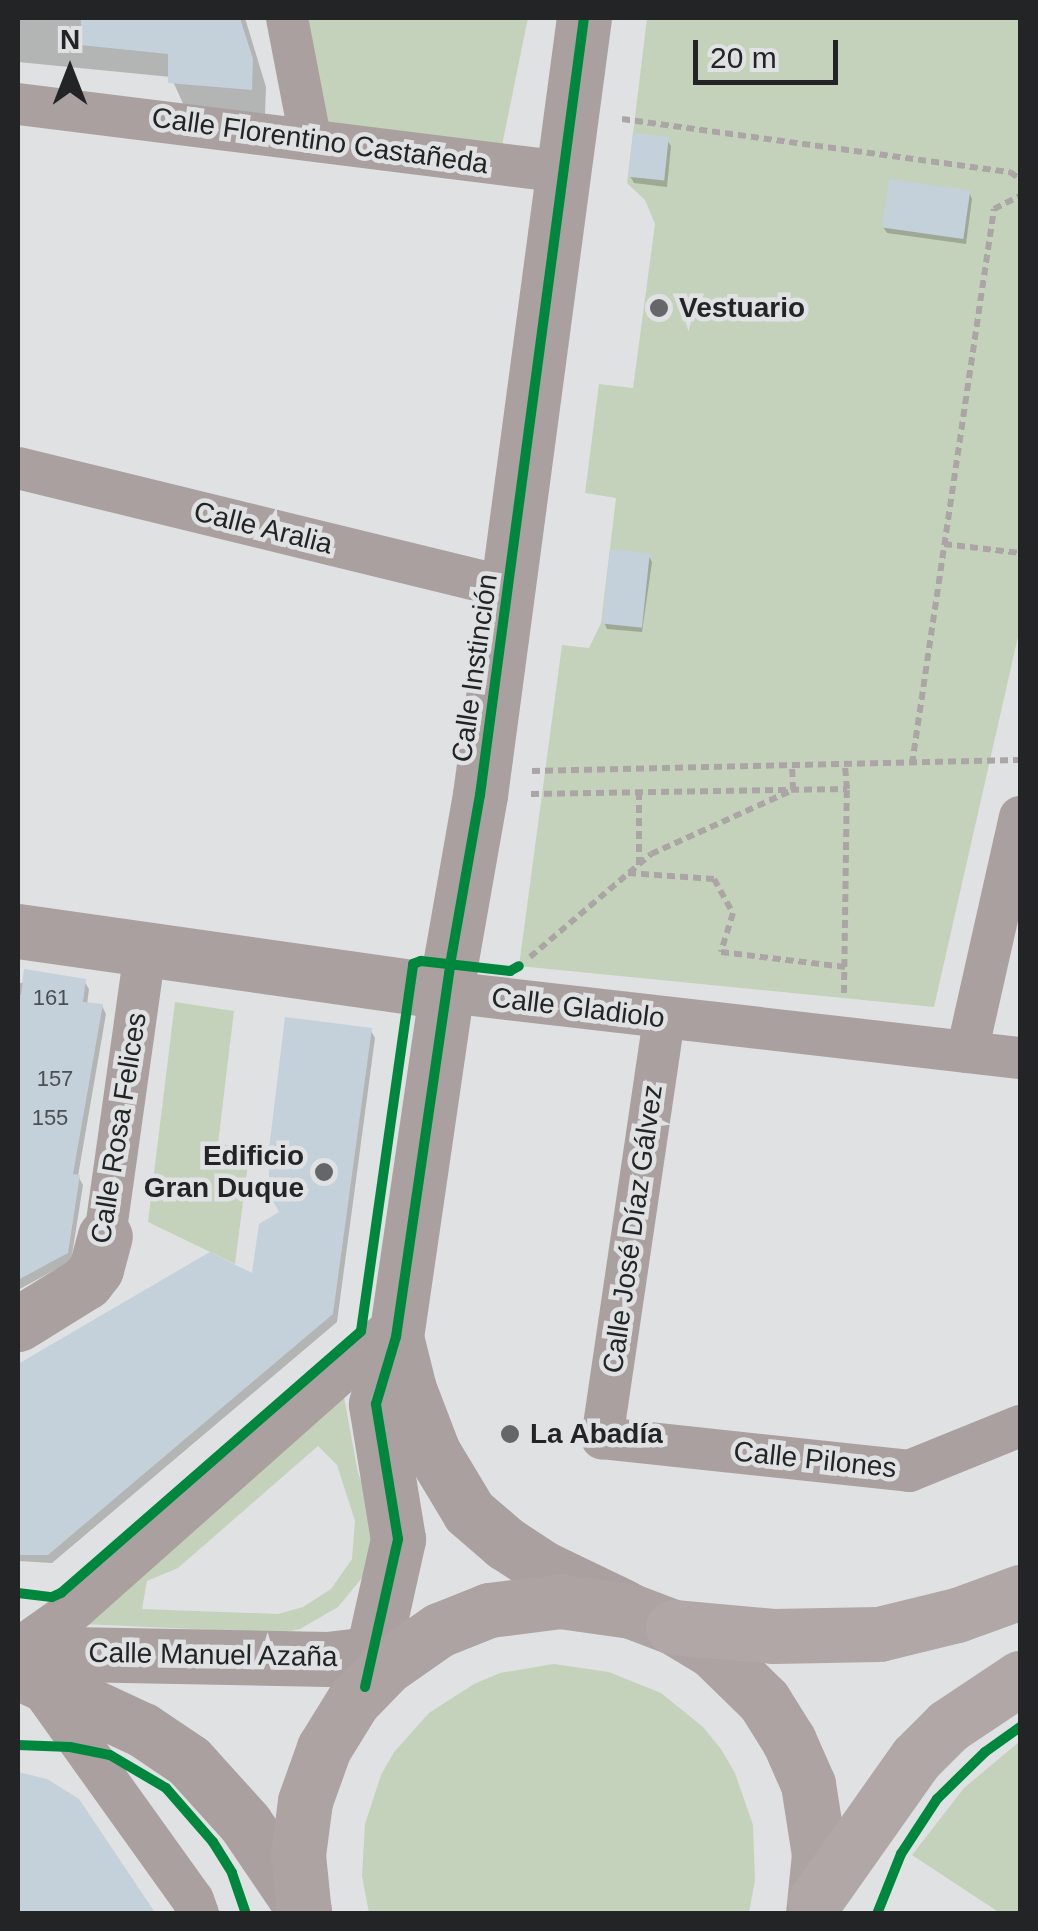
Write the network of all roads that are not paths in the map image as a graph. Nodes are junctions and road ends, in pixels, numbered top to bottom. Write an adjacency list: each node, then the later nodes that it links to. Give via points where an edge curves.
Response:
1 (286, 18): 4 (street)
2 (584, 18): 5 (street, Calle Instinción)
3 (18, 104): 4 (street, Calle Florentino Castañeda)
4 (310, 138): 5 (street, Calle Florentino Castañeda)
5 (563, 172): 7 (street, Calle Instinción)
6 (18, 468): 7 (street, Calle Aralia)
7 (509, 588): 11 (street, Calle Instinción)
8 (1020, 818): 13 (street)
9 (18, 931): 10 (street, Calle Gladiolo)
10 (145, 950): 11 (street, Calle Gladiolo); 15 (street, Calle Rosa Felices)
11 (448, 978): 12 (street, Calle Gladiolo); 17 (street, Calle Instinción)
12 (664, 1019): 13 (street, Calle Gladiolo); 19 (street, Calle José Díaz Gálvez)
13 (967, 1052): 14 (street, Calle Gladiolo)
14 (1020, 1058)
15 (105, 1236): 16 (street, Calle Rosa Felices, via 86,1282)
16 (18, 1324)
17 (397, 1330): 21 (street, Calle Instinción, via 409,1390 433,1452 470,1512 534,1562); 22 (street, Calle Manuel Azaña); 23 (street, Calle Instinción, via 376,1404 398,1538)
18 (1020, 1426): 19 (street, Calle Pilones, via 909,1471)
19 (602, 1438)
20 (1020, 1592): 21 (highway, via 879,1634 773,1636)
21 (652, 1619): 23 (main road, via 578,1602 524,1603 455,1622); 25 (main road, via 713,1652 749,1683 790,1741 817,1830)
22 (22, 1663): 23 (street, Calle Manuel Azaña); 26 (street, Calle Manuel Azaña, via 189,1761 257,1839); 27 (street)
23 (382, 1664): 26 (main road, via 333,1731 306,1800 298,1855)
24 (1020, 1678): 25 (highway, via 948,1726 916,1758)
25 (814, 1907)
26 (304, 1912)
27 (198, 1914)

